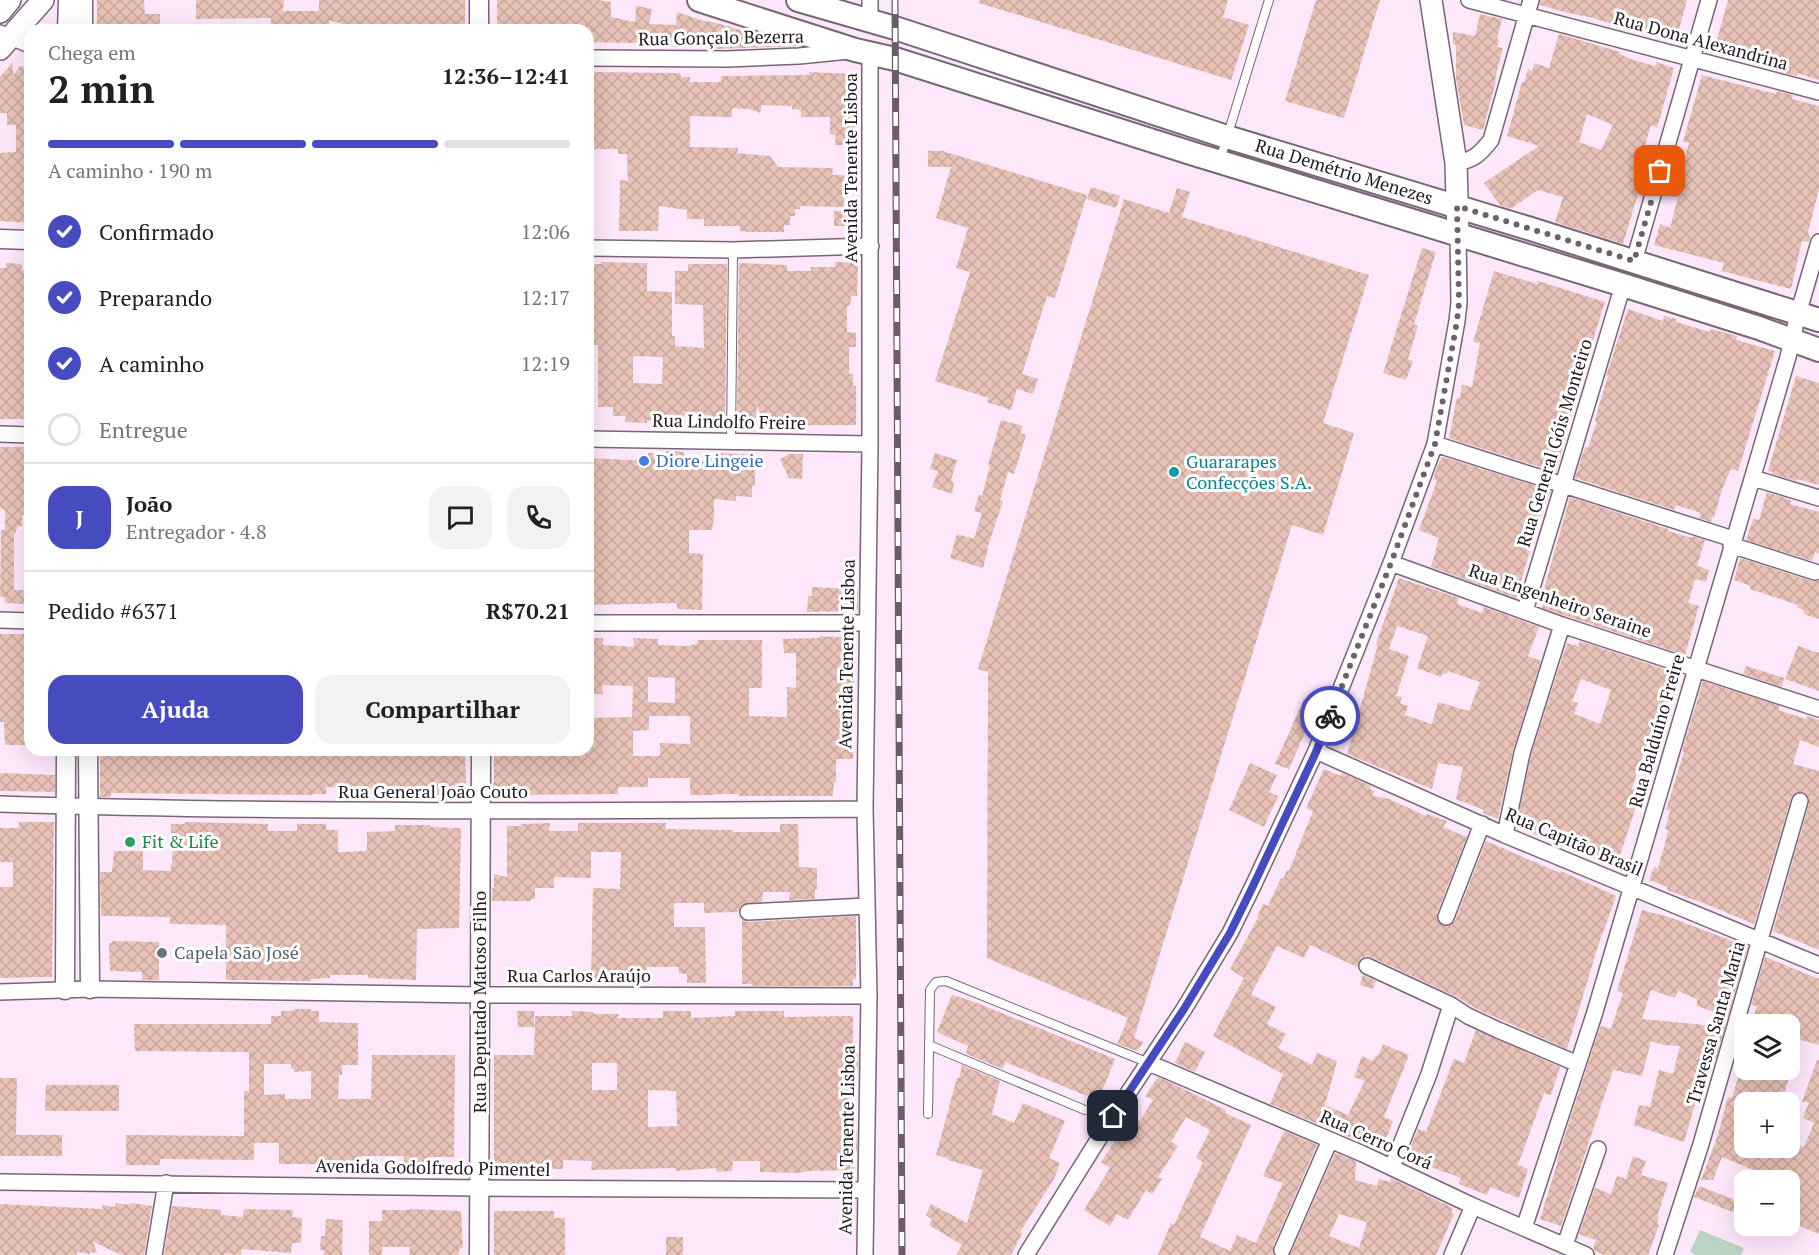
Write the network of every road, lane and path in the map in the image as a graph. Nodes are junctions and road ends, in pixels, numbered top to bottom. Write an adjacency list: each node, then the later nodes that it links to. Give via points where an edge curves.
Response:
1 (10, 0): 14 (main road)
2 (43, 0): 18 (main road)
3 (68, 0): 15 (street)
4 (83, 0): 16 (street)
5 (480, 0): 17 (street)
6 (699, 0): 20 (main road, Rua Demétrio Menezes)
7 (798, 0): 13 (main road, Rua Demétrio Menezes)
8 (1269, 0): 24 (lane)
9 (1431, 0): 26 (main road)
10 (1469, 0): 12 (street, Rua Dona Alexandrina)
11 (1709, 0): 22 (street)
12 (1529, 8): 22 (street, Rua Dona Alexandrina); 26 (street, via 1491,140 1471,160)
13 (870, 10): 24 (main road, Rua Demétrio Menezes)
14 (0, 12)
15 (68, 24)
16 (83, 24)
17 (479, 24)
18 (3, 40): 19 (street)
19 (24, 44)
20 (862, 51): 21 (street, Rua Gonçalo Bezerra, via 727,59); 25 (main road, Rua Demétrio Menezes); 32 (street, Avenida Tenente Lisboa)
21 (594, 58)
22 (1692, 58): 23 (street, Rua Dona Alexandrina); 35 (street)
23 (1819, 92)
24 (1227, 137): 25 (lane); 27 (main road, Rua Demétrio Menezes)
25 (1220, 162): 28 (main road, Rua Demétrio Menezes)
26 (1456, 163): 27 (main road)
27 (1457, 206): 28 (main road); 35 (main road, Rua Demétrio Menezes)
28 (1458, 234): 36 (main road, Rua Demétrio Menezes); 45 (street, via 1459,303)
29 (0, 239): 30 (street)
30 (24, 240)
31 (1819, 242): 37 (street, Rua Balduíno Freire)
32 (871, 246): 34 (street); 44 (street, Avenida Tenente Lisboa)
33 (594, 248): 34 (street)
34 (733, 250): 43 (lane)
35 (1634, 261): 37 (main road, Rua Demétrio Menezes)
36 (1623, 285): 38 (main road, Rua Demétrio Menezes); 47 (street, Rua General Góis Monteiro)
37 (1809, 317): 38 (street, Rua Balduíno Freire)
38 (1793, 340): 39 (main road, Rua Demétrio Menezes); 46 (street, Rua Balduíno Freire)
39 (1819, 350)
40 (0, 434): 41 (street)
41 (24, 435)
42 (594, 440): 43 (street, Rua Lindolfo Freire)
43 (731, 441): 44 (street, Rua Lindolfo Freire)
44 (870, 444): 56 (street, Avenida Tenente Lisboa)
45 (1435, 444): 47 (street); 50 (street)
46 (1753, 478): 48 (street); 49 (street, Rua Balduíno Freire)
47 (1563, 486): 49 (street); 52 (street, Rua General Góis Monteiro)
48 (1819, 498)
49 (1732, 542): 51 (street); 58 (street, Rua Balduíno Freire)
50 (1391, 563): 52 (street, Rua Engenheiro Seraine); 60 (street)
51 (1815, 572)
52 (1525, 611): 57 (street, Rua Engenheiro Seraine)
53 (0, 620): 54 (street)
54 (24, 621)
55 (594, 623): 56 (street)
56 (867, 623): 68 (street, Avenida Tenente Lisboa)
57 (1562, 625): 58 (street, Rua Engenheiro Seraine); 71 (street, via 1522,753)
58 (1695, 667): 59 (street, Rua Engenheiro Seraine); 72 (street, Rua Balduíno Freire)
59 (1819, 709)
60 (1316, 752): 70 (street, Rua Capitão Brasil); 86 (street, via 1230,933)
61 (66, 756): 66 (street)
62 (88, 756): 67 (street)
63 (481, 756): 69 (street, Rua Deputado Matoso Filho)
64 (1800, 801): 76 (street, Travessa Santa Maria)
65 (0, 804): 66 (street, Rua General João Couto)
66 (66, 807): 67 (street, Rua General João Couto); 80 (street)
67 (89, 807): 69 (street, Rua General João Couto); 79 (street)
68 (865, 809): 69 (street, Rua General João Couto); 73 (street, Avenida Tenente Lisboa)
69 (480, 812): 82 (street, Rua Deputado Matoso Filho)
70 (1482, 824): 71 (street, Rua Capitão Brasil); 75 (street)
71 (1505, 835): 72 (street, Rua Capitão Brasil)
72 (1632, 887): 76 (street, Rua Capitão Brasil); 87 (street, Rua Balduíno Freire)
73 (867, 906): 74 (street); 83 (street, Avenida Tenente Lisboa)
74 (748, 912)
75 (1446, 917)
76 (1759, 941): 77 (street, Rua Capitão Brasil); 107 (street, Travessa Santa Maria)
77 (1819, 965)
78 (1367, 966): 84 (street)
79 (90, 989): 80 (street, Rua Carlos Araújo); 82 (street, Rua Carlos Araújo)
80 (65, 990): 81 (street, Rua Carlos Araújo)
81 (0, 992)
82 (480, 995): 83 (street, Rua Carlos Araújo); 95 (street, Rua Deputado Matoso Filho)
83 (869, 996): 96 (street, Avenida Tenente Lisboa)
84 (1451, 1005): 87 (street); 92 (street)
85 (929, 1045): 86 (lane, via 930,990 936,982 946,981); 88 (lane); 89 (lane)
86 (1149, 1064): 90 (street, Rua Cerro Corá); 104 (street)
87 (1578, 1064): 98 (street, Rua Balduíno Freire)
88 (1084, 1110)
89 (928, 1114)
90 (1330, 1140): 92 (street, Rua Cerro Corá); 100 (street)
91 (1598, 1149): 99 (street)
92 (1392, 1167): 97 (street, Rua Cerro Corá)
93 (0, 1182): 94 (street, Avenida Godolfredo Pimentel)
94 (166, 1183): 95 (street, Avenida Godolfredo Pimentel); 101 (street)
95 (479, 1188): 96 (street, Avenida Godolfredo Pimentel); 102 (street, Rua Deputado Matoso Filho)
96 (866, 1190): 103 (street, Avenida Tenente Lisboa)
97 (1473, 1206): 98 (street, Rua Cerro Corá); 105 (street)
98 (1524, 1228): 99 (street, Rua Cerro Corá)
99 (1564, 1245): 106 (street, Rua Cerro Corá)
100 (1282, 1250)
101 (154, 1255)
102 (479, 1255)
103 (865, 1255)
104 (1026, 1255)
105 (1452, 1255)
106 (1586, 1255)
107 (1665, 1255)

